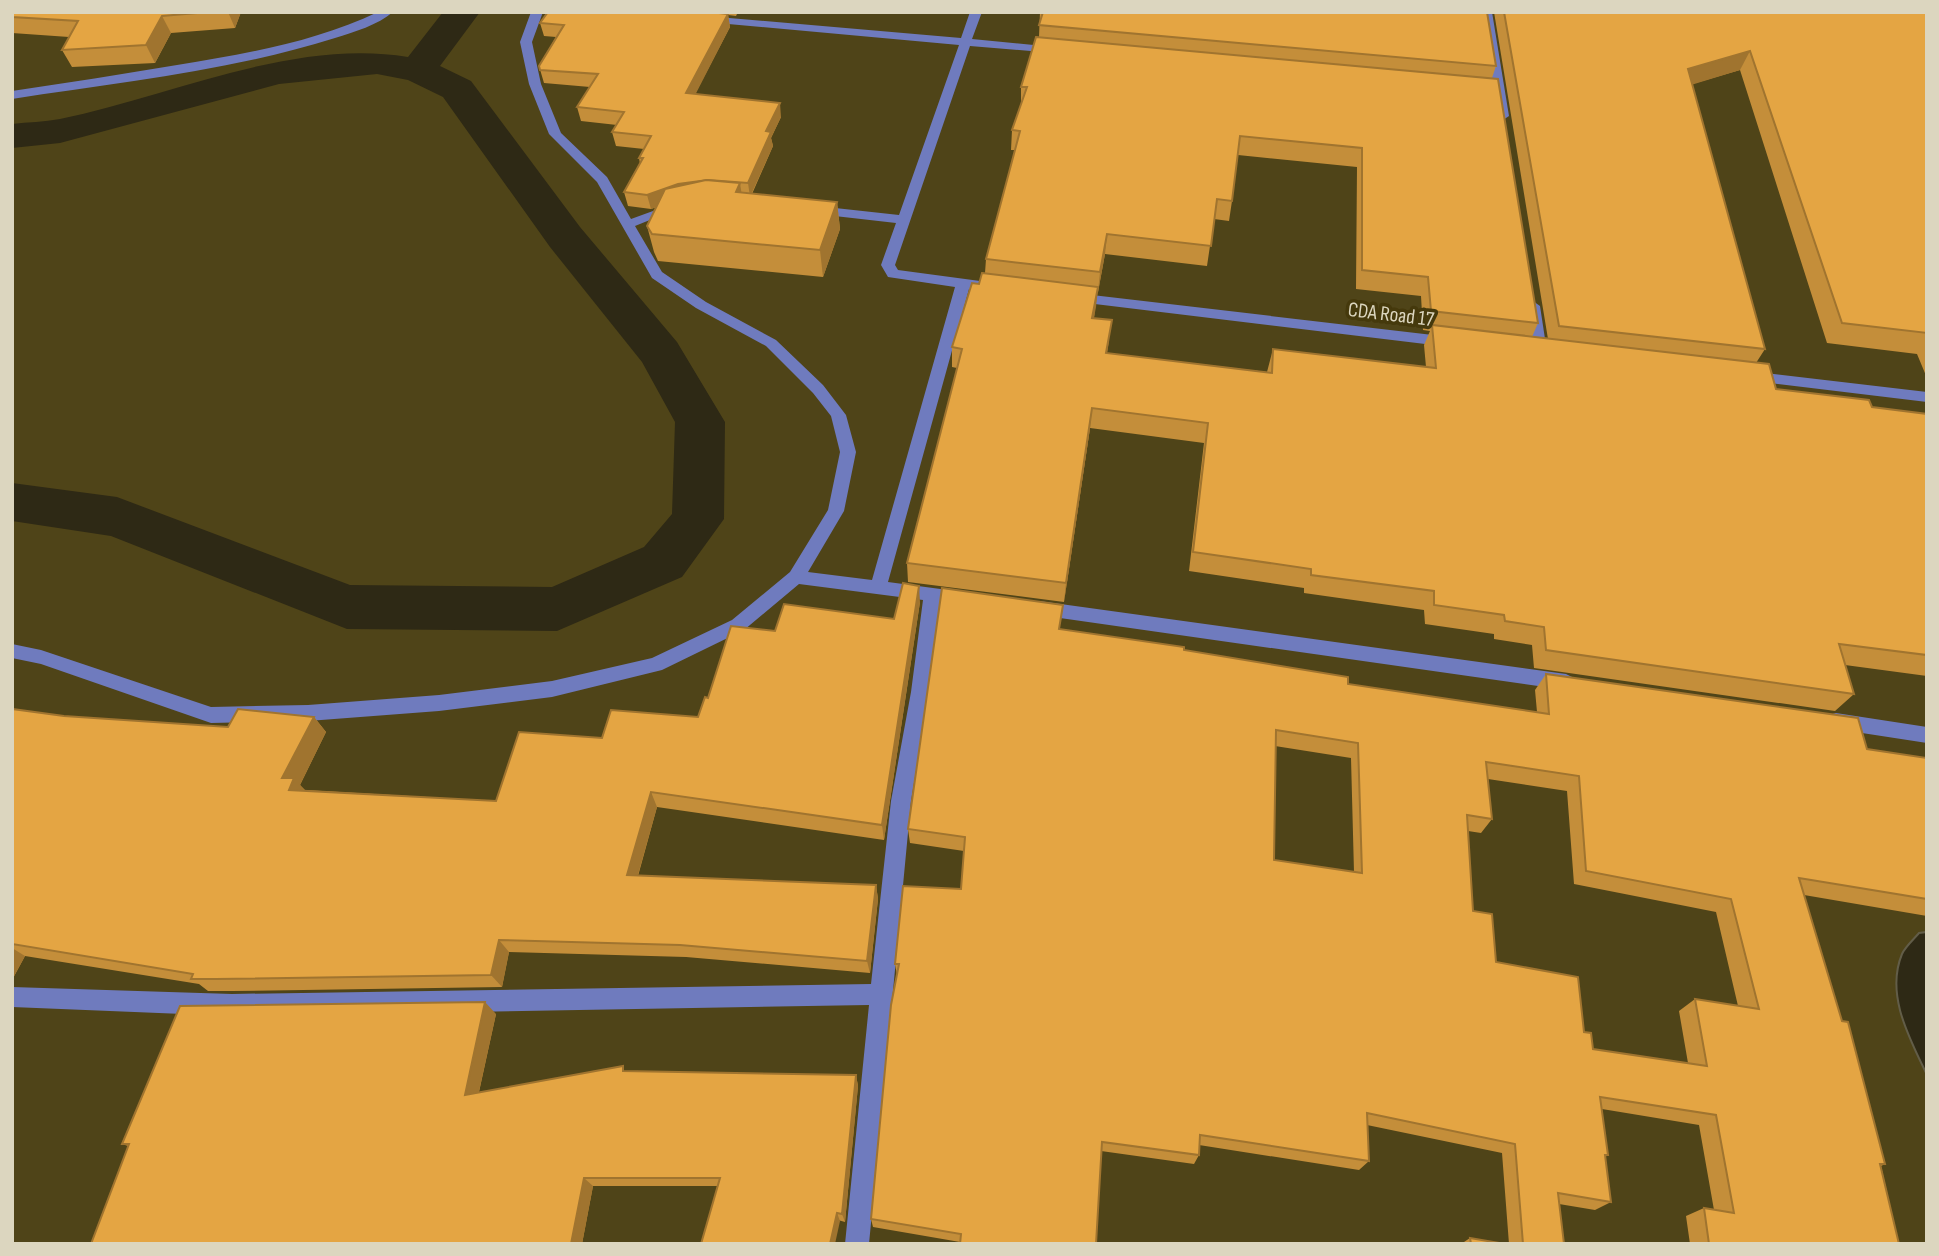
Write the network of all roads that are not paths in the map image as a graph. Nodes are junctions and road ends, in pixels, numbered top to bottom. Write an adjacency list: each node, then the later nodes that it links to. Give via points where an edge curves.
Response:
1 (388, 12): 8 (street, via 316,40 244,57)
2 (537, 12): 13 (street, via 526,42 535,84 555,134 602,180)
3 (976, 12): 6 (street)
4 (1486, 12): 9 (street, via 1493,92)
5 (693, 18): 6 (street)
6 (965, 41): 7 (street); 12 (street)
7 (1062, 51)
8 (12, 95)
9 (1506, 134)
10 (687, 203): 13 (street)
11 (808, 209): 12 (street)
12 (904, 220): 14 (street, via 888,265 893,274)
13 (629, 224): 22 (street, via 657,275 771,343 838,415 848,452 836,511)
14 (963, 285): 16 (street); 23 (street)
15 (1530, 287): 19 (street)
16 (1004, 289)
17 (1059, 296): 18 (street, CDA Road 17)
18 (1471, 344)
19 (1540, 352)
20 (1733, 374): 21 (street)
21 (1927, 397)
22 (796, 577): 23 (street); 27 (street, via 738,625 656,665 552,689 439,703 211,715)
23 (878, 588): 24 (street)
24 (932, 595): 25 (street); 31 (street, via 901,801)
25 (985, 601)
26 (1025, 606): 28 (street)
27 (12, 651)
28 (1584, 685)
29 (1813, 718): 30 (street)
30 (1927, 735)
31 (880, 993): 32 (street, via 232,1005); 33 (street)
32 (12, 996)
33 (857, 1244)

